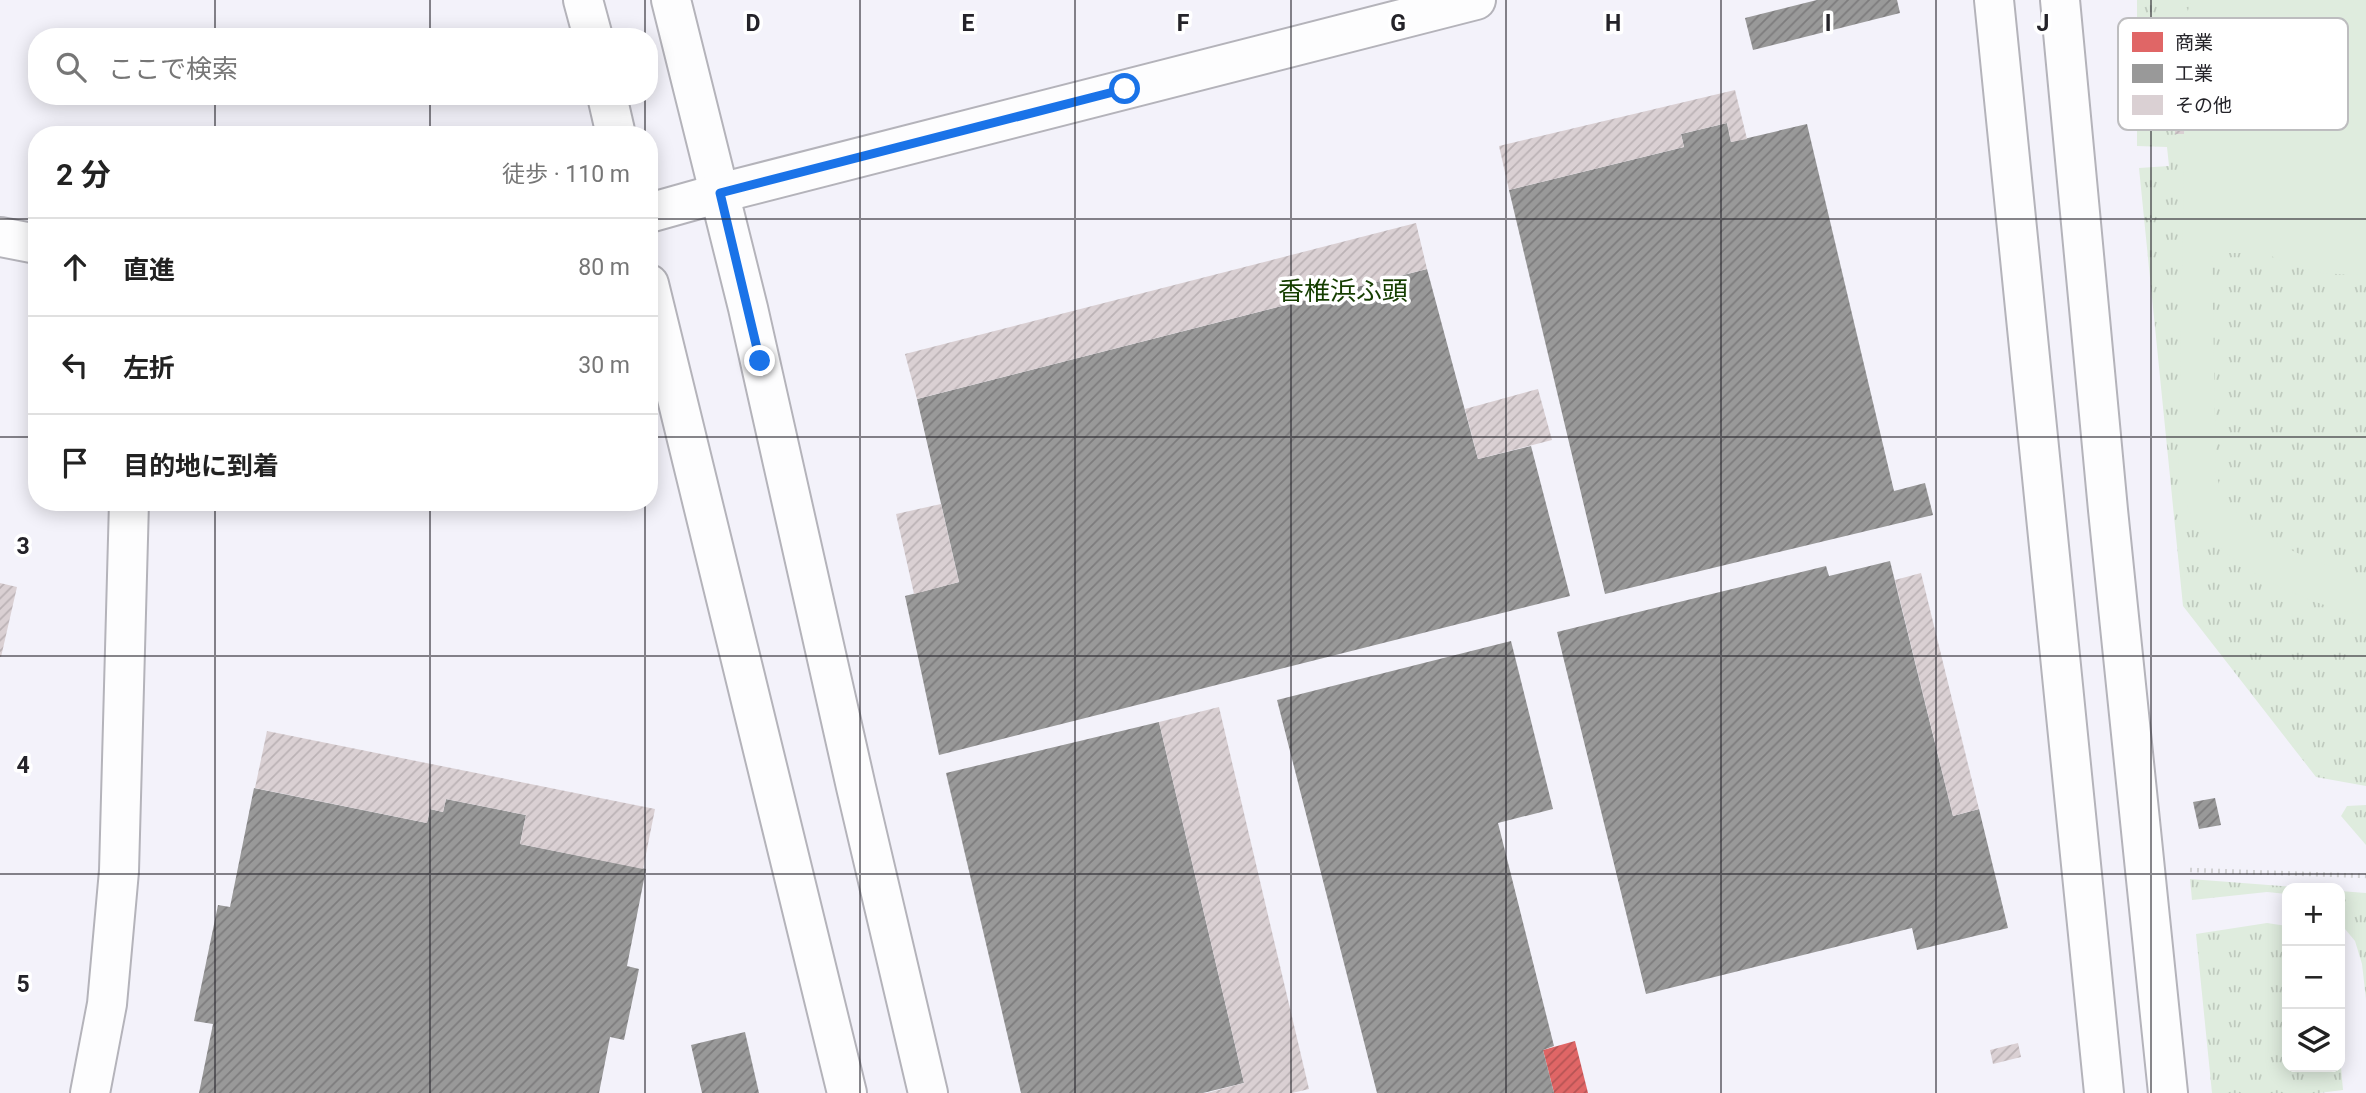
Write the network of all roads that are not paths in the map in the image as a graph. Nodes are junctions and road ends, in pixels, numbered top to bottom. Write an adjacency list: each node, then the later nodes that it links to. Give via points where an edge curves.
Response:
1 (583, 0): 6 (street)
2 (671, 0): 9 (street)
3 (1476, 0): 9 (street)
4 (1994, 0): 18 (street)
5 (2060, 0): 19 (street)
6 (591, 28)
7 (609, 105): 8 (street)
8 (614, 126)
9 (720, 193): 10 (street); 17 (street)
10 (658, 210)
11 (0, 237): 12 (street)
12 (28, 242)
13 (658, 321): 16 (street)
14 (129, 511): 15 (street, via 118,871 107,1004)
15 (90, 1093)
16 (847, 1093)
17 (928, 1093)
18 (2104, 1093)
19 (2168, 1093)

